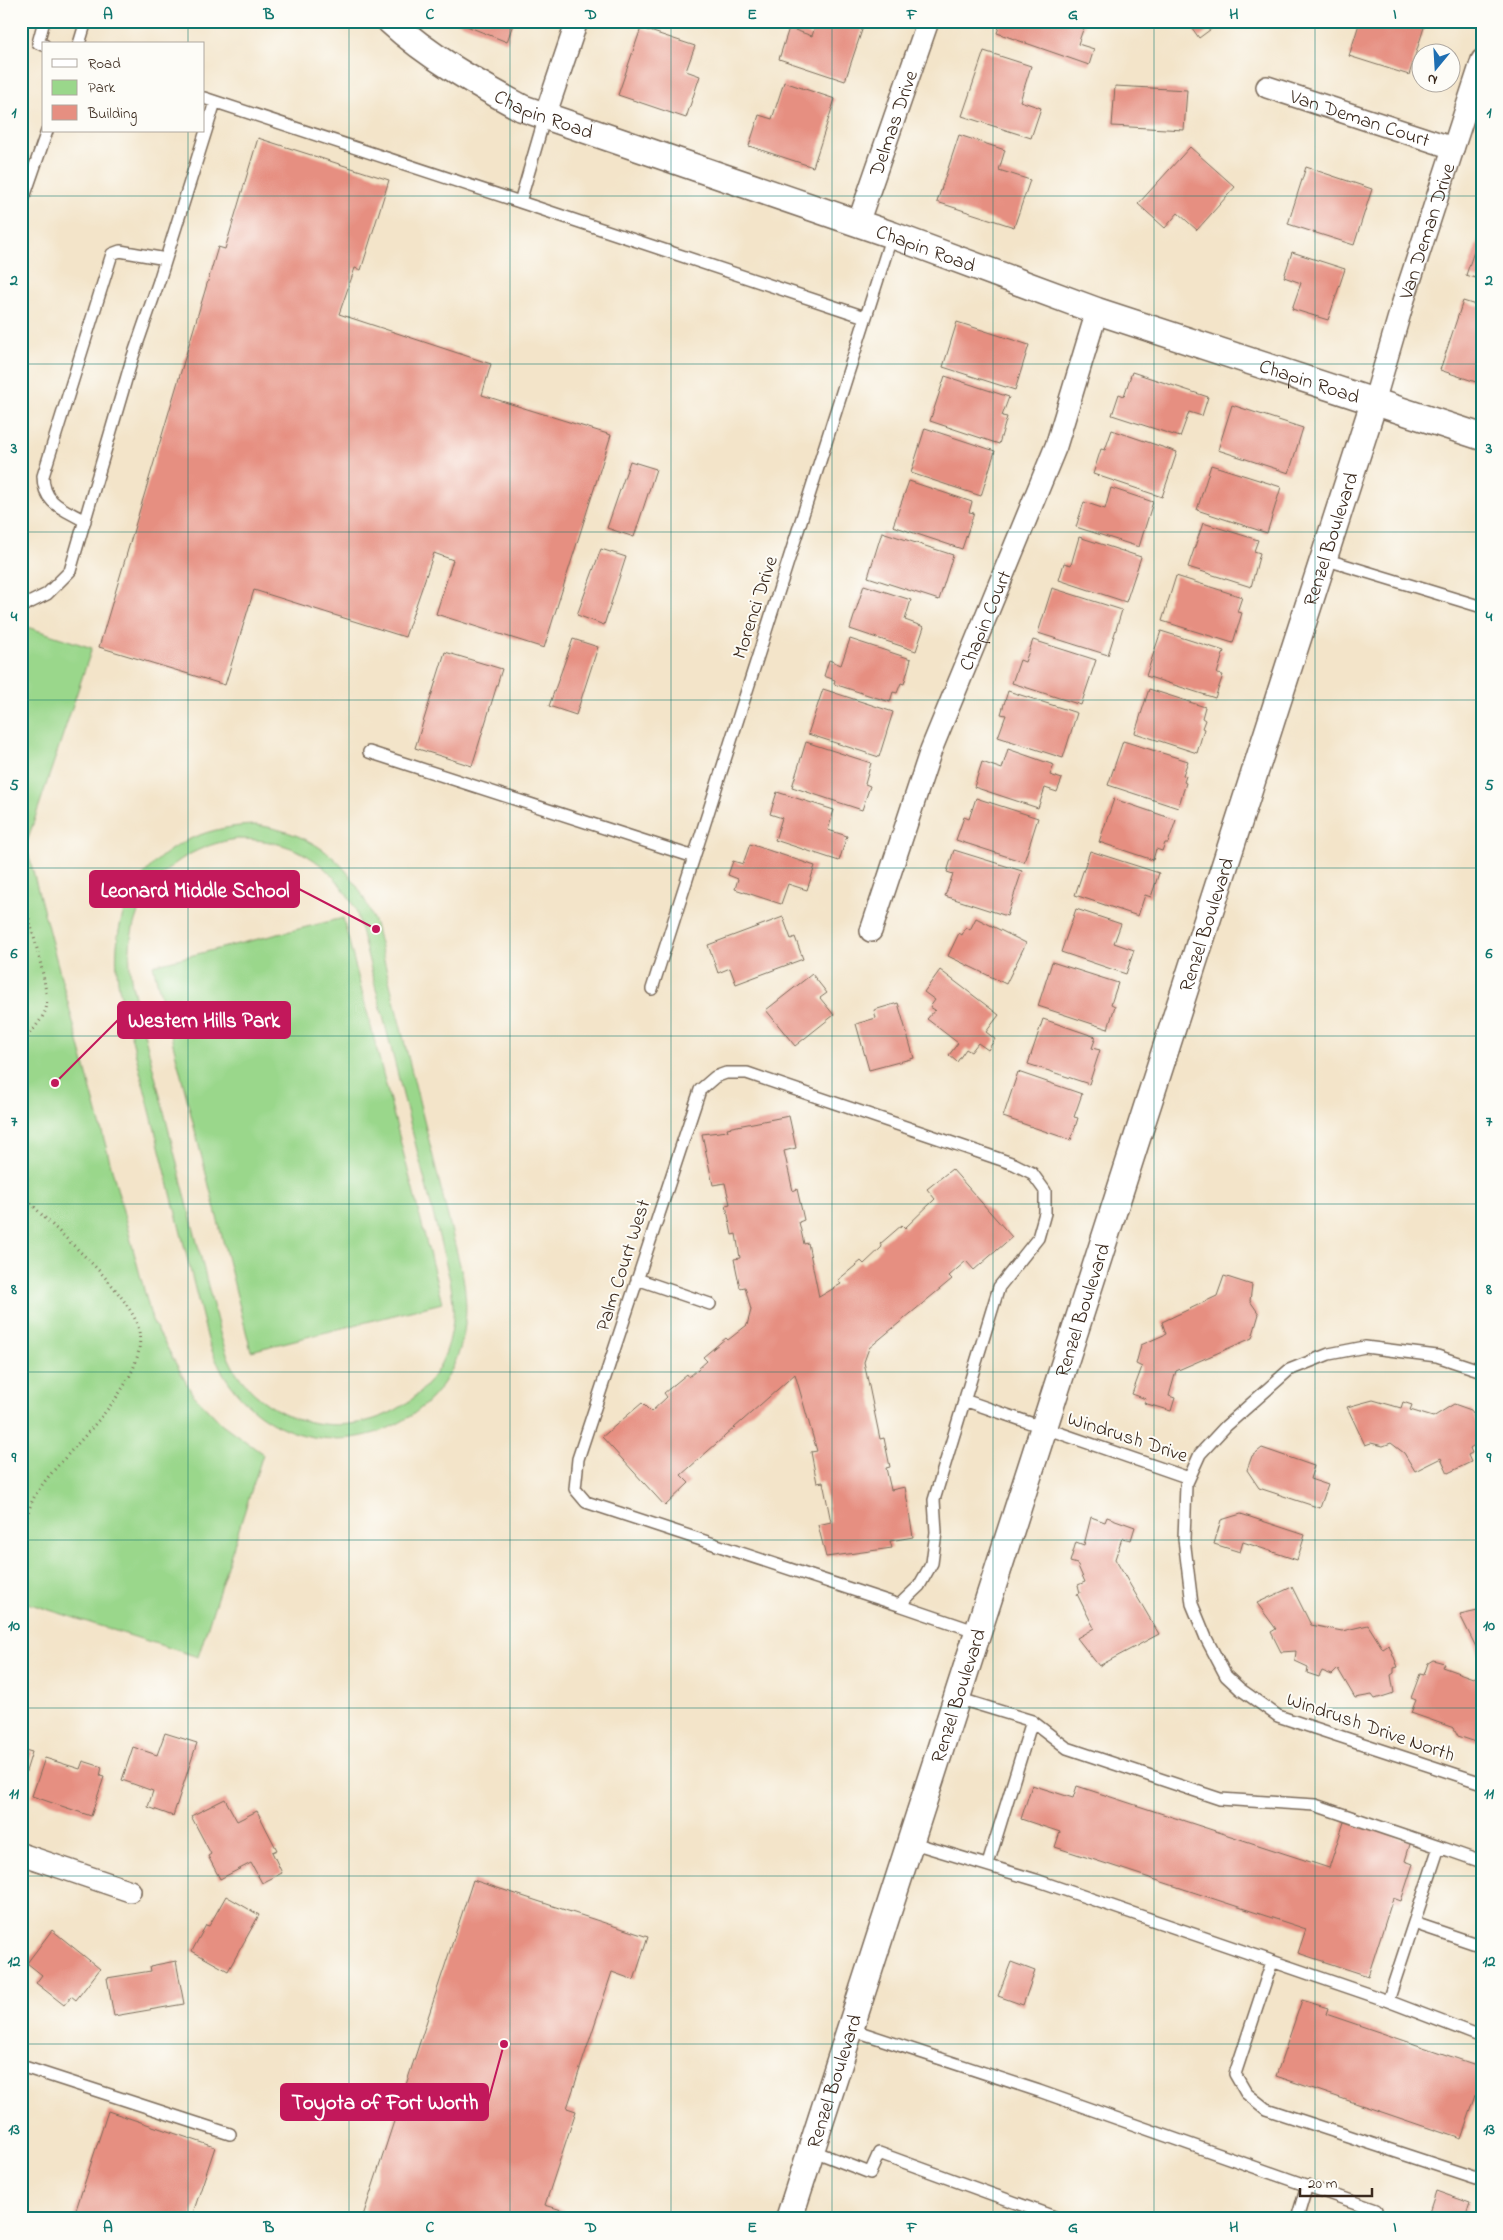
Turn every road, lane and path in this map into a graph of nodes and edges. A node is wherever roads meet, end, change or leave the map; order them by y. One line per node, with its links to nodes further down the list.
1 (44, 21): 7 (lane)
2 (86, 21): 6 (lane)
3 (390, 21): 12 (street, Chapin Road)
4 (577, 21): 12 (street)
5 (928, 21): 17 (street, Delmas Drive)
6 (80, 42)
7 (42, 44)
8 (1482, 60): 14 (street, Van Deman Drive)
9 (1267, 87): 14 (street, Van Deman Court)
10 (205, 98): 11 (lane)
11 (215, 102): 15 (lane); 19 (lane)
12 (545, 116): 15 (lane); 17 (street, Chapin Road)
13 (47, 132): 16 (lane)
14 (1453, 148): 22 (street, Van Deman Drive)
15 (520, 202): 21 (lane)
16 (21, 206)
17 (858, 224): 18 (street, Chapin Road)
18 (892, 235): 20 (street, Chapin Road); 21 (lane, Morenci Drive)
19 (166, 259): 24 (lane); 24 (lane)
20 (1097, 310): 22 (street, Chapin Road); 31 (street, Chapin Court)
21 (865, 317): 29 (lane, Morenci Drive)
22 (1374, 402): 23 (street, Chapin Road); 25 (street, Renzel Boulevard)
23 (1482, 438)
24 (85, 521): 26 (lane)
25 (1324, 559): 27 (lane); 39 (street, Renzel Boulevard)
26 (21, 607)
27 (1482, 607)
28 (369, 752): 29 (lane)
29 (694, 856): 32 (lane, Morenci Drive)
30 (21, 890): 33 (path)
31 (872, 930)
32 (652, 990)
33 (21, 1044)
34 (21, 1192): 41 (path)
35 (637, 1279): 36 (lane); 38 (lane, Palm Court West); 42 (lane, Palm Court West)
36 (710, 1304)
37 (1482, 1372): 40 (lane, Windrush Drive)
38 (964, 1400): 39 (lane); 42 (lane, Palm Court West)
39 (1044, 1428): 40 (lane, Windrush Drive); 43 (street, Renzel Boulevard)
40 (1189, 1478): 46 (lane, Windrush Drive North)
41 (21, 1537)
42 (899, 1605): 43 (lane)
43 (978, 1632): 44 (street, Renzel Boulevard)
44 (956, 1698): 45 (lane); 47 (street, Renzel Boulevard)
45 (1032, 1721): 48 (lane); 51 (lane)
46 (1482, 1783)
47 (910, 1842): 51 (lane); 57 (street, Renzel Boulevard)
48 (1439, 1847): 50 (lane); 53 (lane)
49 (21, 1854): 52 (street)
50 (1482, 1862)
51 (988, 1864): 55 (lane)
52 (130, 1891)
53 (1414, 1923): 54 (lane); 56 (lane)
54 (1482, 1946)
55 (1272, 1962): 56 (lane); 62 (lane)
56 (1388, 2001): 58 (lane)
57 (850, 2029): 61 (street, Renzel Boulevard); 63 (lane)
58 (1482, 2037)
59 (21, 2066): 60 (lane)
60 (230, 2134)
61 (811, 2150): 65 (street, Renzel Boulevard); 66 (lane)
62 (1482, 2180)
63 (1307, 2186): 64 (lane); 67 (lane)
64 (1376, 2210)
65 (789, 2219)
66 (1060, 2219)
67 (1297, 2219)

